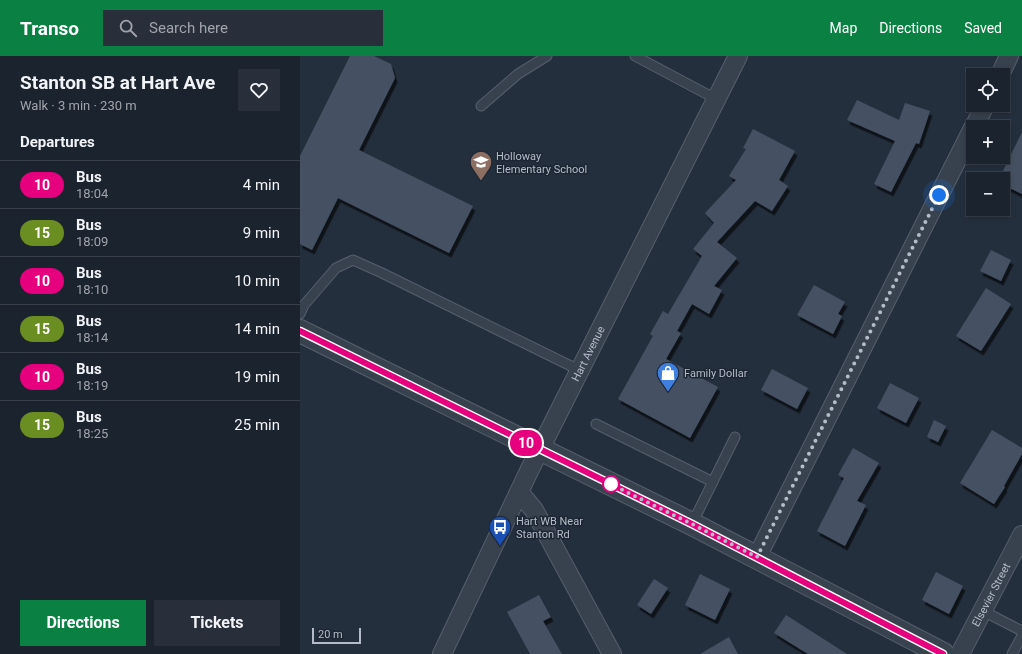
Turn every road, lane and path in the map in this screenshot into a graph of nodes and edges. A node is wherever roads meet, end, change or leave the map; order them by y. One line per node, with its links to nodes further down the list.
1 (547, 56): 7 (lane)
2 (635, 56): 6 (lane)
3 (738, 56): 6 (street, Hart Avenue)
4 (1010, 56): 5 (street)
5 (1004, 68)
6 (716, 99): 11 (street, Hart Avenue)
7 (481, 106)
8 (966, 142): 19 (street)
9 (300, 314): 11 (lane)
10 (300, 331): 14 (street)
11 (579, 370): 14 (street, Hart Avenue)
12 (596, 424): 15 (lane)
13 (735, 437): 15 (lane)
14 (540, 450): 16 (street, Hart Avenue); 17 (street)
15 (712, 482): 17 (lane)
16 (519, 492): 23 (street, Hart Avenue); 24 (street)
17 (692, 524): 19 (street)
18 (1022, 535): 20 (street, Elsevier Street)
19 (757, 557): 25 (street)
20 (983, 611): 21 (lane); 26 (street, Elsevier Street)
21 (1022, 631)
22 (1022, 636): 27 (lane)
23 (442, 654)
24 (612, 654)
25 (943, 654)
26 (960, 654)
27 (1012, 654)

